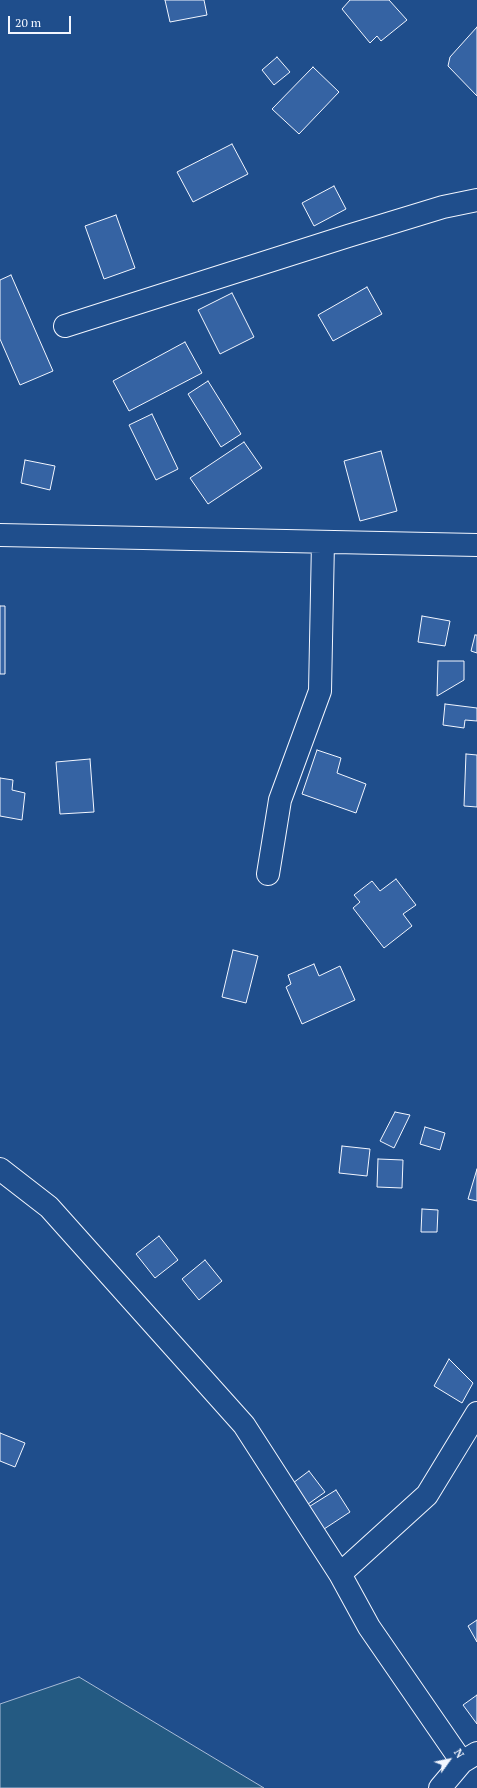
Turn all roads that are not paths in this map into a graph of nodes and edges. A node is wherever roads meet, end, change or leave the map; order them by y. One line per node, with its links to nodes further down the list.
1 (477, 200): 2 (street)
2 (65, 326)
3 (0, 535): 4 (street)
4 (323, 542): 5 (street); 6 (street)
5 (477, 545)
6 (268, 874)
7 (0, 1169): 9 (street)
8 (477, 1413): 9 (street)
9 (340, 1574): 10 (street)
10 (470, 1757): 11 (street)
11 (440, 1788)

